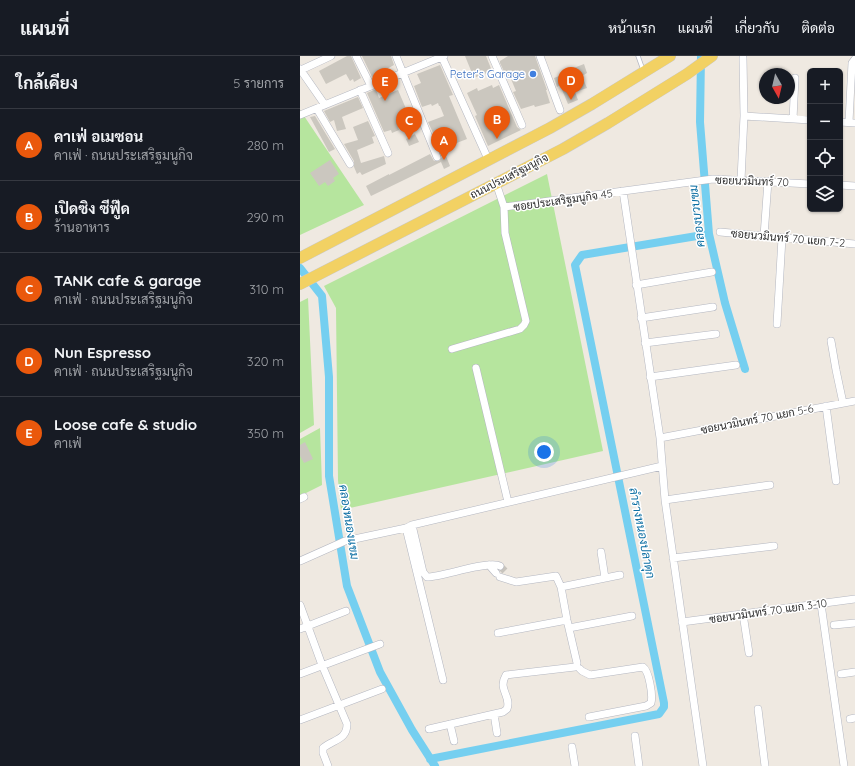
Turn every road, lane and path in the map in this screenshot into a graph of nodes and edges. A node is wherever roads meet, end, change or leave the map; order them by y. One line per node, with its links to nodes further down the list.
1 (331, 56): 12 (street)
2 (356, 56): 15 (street)
3 (396, 56): 13 (street)
4 (443, 56): 13 (street); 29 (street)
5 (492, 56): 26 (street)
6 (540, 56): 20 (street)
7 (638, 56): 14 (lane)
8 (670, 56): 14 (main road)
9 (712, 56): 33 (main road, ถนนประเสริฐมนูกิจ)
10 (743, 58): 22 (street)
11 (855, 59): 25 (street)
12 (301, 70): 18 (street)
13 (403, 72): 15 (street); 28 (street)
14 (644, 73): 29 (main road)
15 (371, 86): 16 (street)
16 (360, 90): 18 (street); 27 (street)
17 (794, 104): 23 (street)
18 (326, 105): 19 (street)
19 (317, 109): 21 (street); 30 (street)
20 (560, 110)
21 (300, 115)
22 (744, 116): 23 (street); 31 (street)
23 (793, 119): 24 (street)
24 (807, 120)
25 (852, 122)
26 (522, 125)
27 (388, 154)
28 (437, 157)
29 (488, 159): 43 (main road)
30 (350, 164)
31 (741, 180): 32 (street, ซอยนวมินทร์ 70); 37 (street, ซอยนวมินทร์ 70)
32 (768, 181): 34 (street, ซอยนวมินทร์ 70); 40 (street)
33 (496, 183): 38 (street, ซอยประเสริฐมนูกิจ 45); 45 (main road, ถนนประเสริฐมนูกิจ)
34 (807, 184)
35 (843, 185): 36 (street)
36 (855, 186)
37 (623, 191): 38 (street, ซอยประเสริฐมนูกิจ 45); 46 (street)
38 (504, 208): 53 (street)
39 (720, 232): 40 (street, ซอยนวมินทร์ 70 แยก 7-2)
40 (764, 236): 41 (street, ซอยนวมินทร์ 70 แยก 7-2)
41 (782, 238): 42 (street, ซอยนวมินทร์ 70 แยก 7-2); 49 (street)
42 (855, 244)
43 (304, 256)
44 (712, 272): 46 (street)
45 (300, 284)
46 (636, 285): 48 (street)
47 (713, 306): 48 (street)
48 (641, 318): 52 (street)
49 (777, 324)
50 (716, 334): 52 (street)
51 (831, 341): 58 (street)
52 (645, 343): 56 (street)
53 (452, 349)
54 (736, 366): 56 (street)
55 (476, 368): 65 (street)
56 (650, 377): 60 (street)
57 (855, 401): 58 (street, ซอยนวมินทร์ 70 แยก 5-6)
58 (843, 402): 59 (street, ซอยนวมินทร์ 70 แยก 5-6)
59 (826, 406): 60 (street, ซอยนวมินทร์ 70 แยก 5-6); 62 (street)
60 (660, 438): 61 (street)
61 (662, 466): 64 (street); 65 (street)
62 (836, 481)
63 (770, 485): 64 (street)
64 (665, 500): 69 (street)
65 (508, 502): 66 (street)
66 (409, 527): 70 (street); 73 (street); 95 (street)
67 (774, 546): 69 (street)
68 (601, 552): 72 (street)
69 (673, 558): 81 (street)
70 (300, 561)
71 (620, 575): 72 (street)
72 (605, 578): 73 (street)
73 (561, 587): 80 (street)
74 (855, 599): 75 (street, ซอยนวมินทร์ 70 แยก 3-10)
75 (821, 604): 78 (street, ซอยนวมินทร์ 70 แยก 3-10); 113 (street)
76 (300, 605): 84 (street)
77 (346, 611): 84 (street)
78 (743, 614): 81 (street, ซอยนวมินทร์ 70 แยก 3-10); 89 (street)
79 (632, 616): 85 (street)
80 (566, 620): 85 (street); 87 (street)
81 (682, 622): 111 (street)
82 (855, 623): 83 (street)
83 (834, 625)
84 (308, 626): 86 (street); 90 (street)
85 (569, 628): 91 (street)
86 (300, 629)
87 (498, 633)
88 (377, 645): 90 (street)
89 (749, 653)
90 (322, 665): 93 (street); 97 (street)
91 (578, 666): 99 (street); 100 (street)
92 (855, 672): 94 (street)
93 (300, 674)
94 (841, 674)
95 (443, 680)
96 (382, 689): 97 (street)
97 (338, 706): 101 (street); 108 (street)
98 (758, 709): 112 (street)
99 (494, 714): 102 (street); 104 (street)
100 (588, 717)
101 (300, 720)
102 (450, 724): 103 (street); 106 (street)
103 (429, 729)
104 (497, 733)
105 (635, 736): 110 (street)
106 (454, 741)
107 (572, 747): 109 (street)
108 (328, 766)
109 (575, 766)
110 (639, 766)
111 (703, 766)
112 (765, 766)
113 (844, 766)

